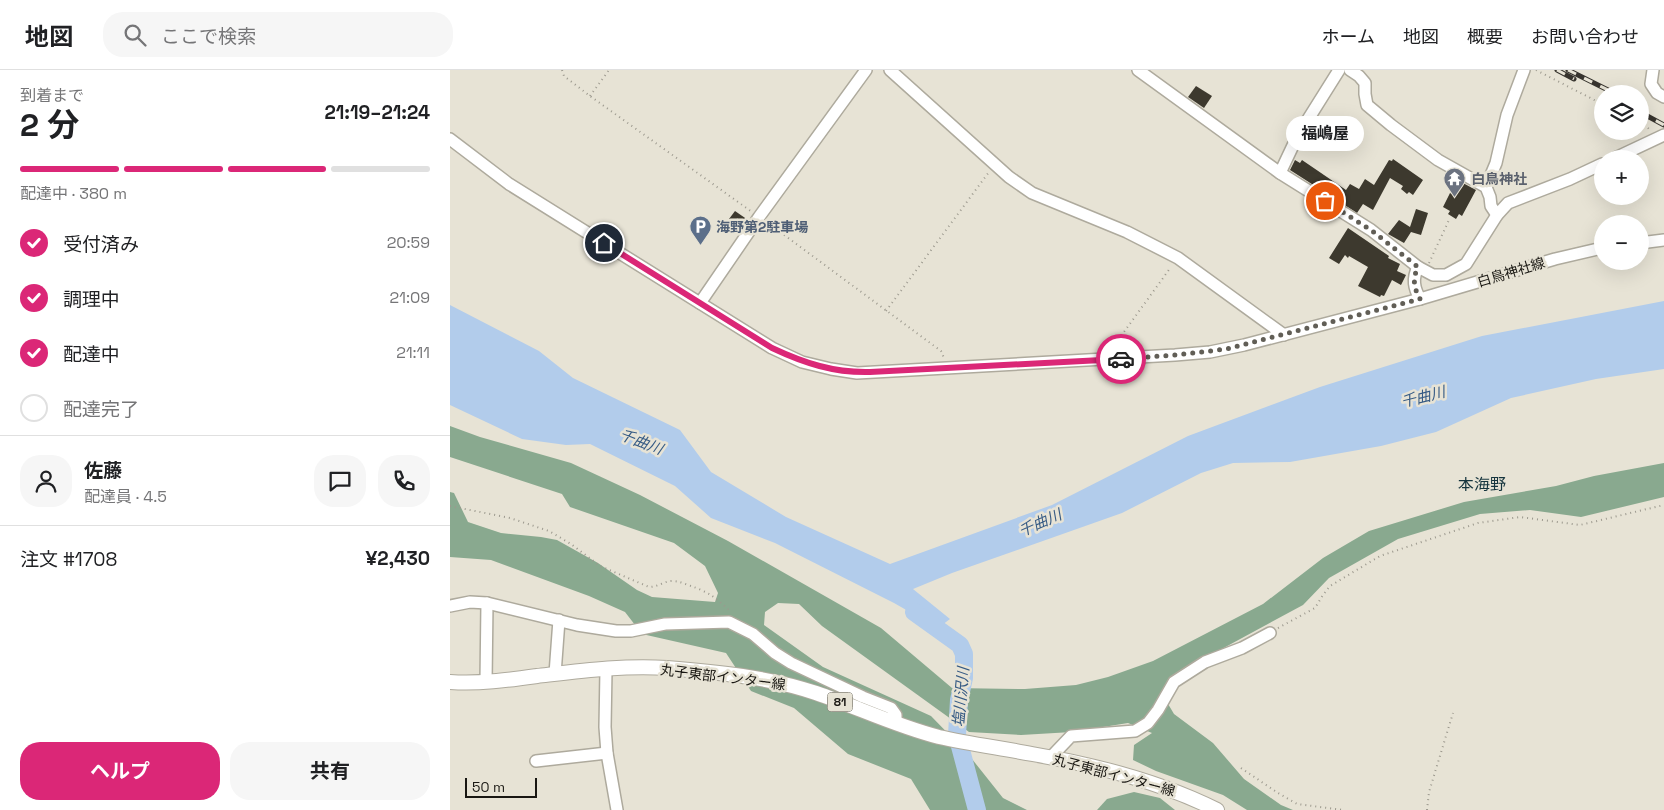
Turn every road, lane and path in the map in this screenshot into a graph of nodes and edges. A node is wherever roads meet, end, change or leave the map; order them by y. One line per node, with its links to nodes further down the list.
1 (562, 70): 11 (path)
2 (609, 70): 11 (path)
3 (866, 70): 22 (street)
4 (890, 70): 17 (street)
5 (1138, 70): 19 (street)
6 (1339, 70): 19 (street)
7 (1350, 70): 20 (street)
8 (1524, 70): 20 (street)
9 (1536, 70): 13 (path)
10 (1653, 70): 12 (street)
11 (590, 96): 22 (path)
12 (1664, 97)
13 (1594, 100)
14 (1664, 135): 16 (street)
15 (450, 139): 30 (street, 白鳥神社線)
16 (1632, 150)
17 (994, 164): 27 (street); 31 (path)
18 (1594, 168): 21 (street)
19 (1280, 173): 28 (street)
20 (1486, 187): 21 (street)
21 (1497, 215): 28 (street)
22 (759, 217): 30 (street); 31 (path)
23 (1449, 220): 28 (path)
24 (1664, 240): 25 (street)
25 (1649, 242)
26 (1594, 250): 29 (street, 白鳥神社線)
27 (1178, 258): 32 (street); 33 (path)
28 (1421, 270): 29 (street)
29 (1420, 299): 32 (street, 白鳥神社線)
30 (700, 303): 34 (street, 白鳥神社線)
31 (886, 311): 34 (path)
32 (1284, 334): 33 (street, 白鳥神社線)
33 (1113, 359): 34 (street, 白鳥神社線)
34 (947, 367)
35 (1664, 505): 41 (path)
36 (450, 506): 39 (path)
37 (487, 603): 38 (street); 40 (street); 45 (street)
38 (450, 606)
39 (735, 615)
40 (559, 620): 43 (street); 47 (street)
41 (1270, 633): 49 (street)
42 (606, 670): 43 (main road, 丸子東部インター線 / 81); 47 (main road, 丸子東部インター線 / 81); 48 (street)
43 (555, 674): 45 (main road, 丸子東部インター線 / 81)
44 (450, 682): 45 (main road, 丸子東部インター線 / 81)
45 (486, 682)
46 (1453, 713): 55 (path)
47 (896, 724): 49 (main road, 丸子東部インター線 / 81)
48 (607, 753): 50 (street); 52 (street)
49 (1052, 757): 53 (main road, 丸子東部インター線 / 81)
50 (536, 761)
51 (1241, 768): 54 (path)
52 (617, 810)
53 (1217, 810)
54 (1343, 810)
55 (1427, 810)

